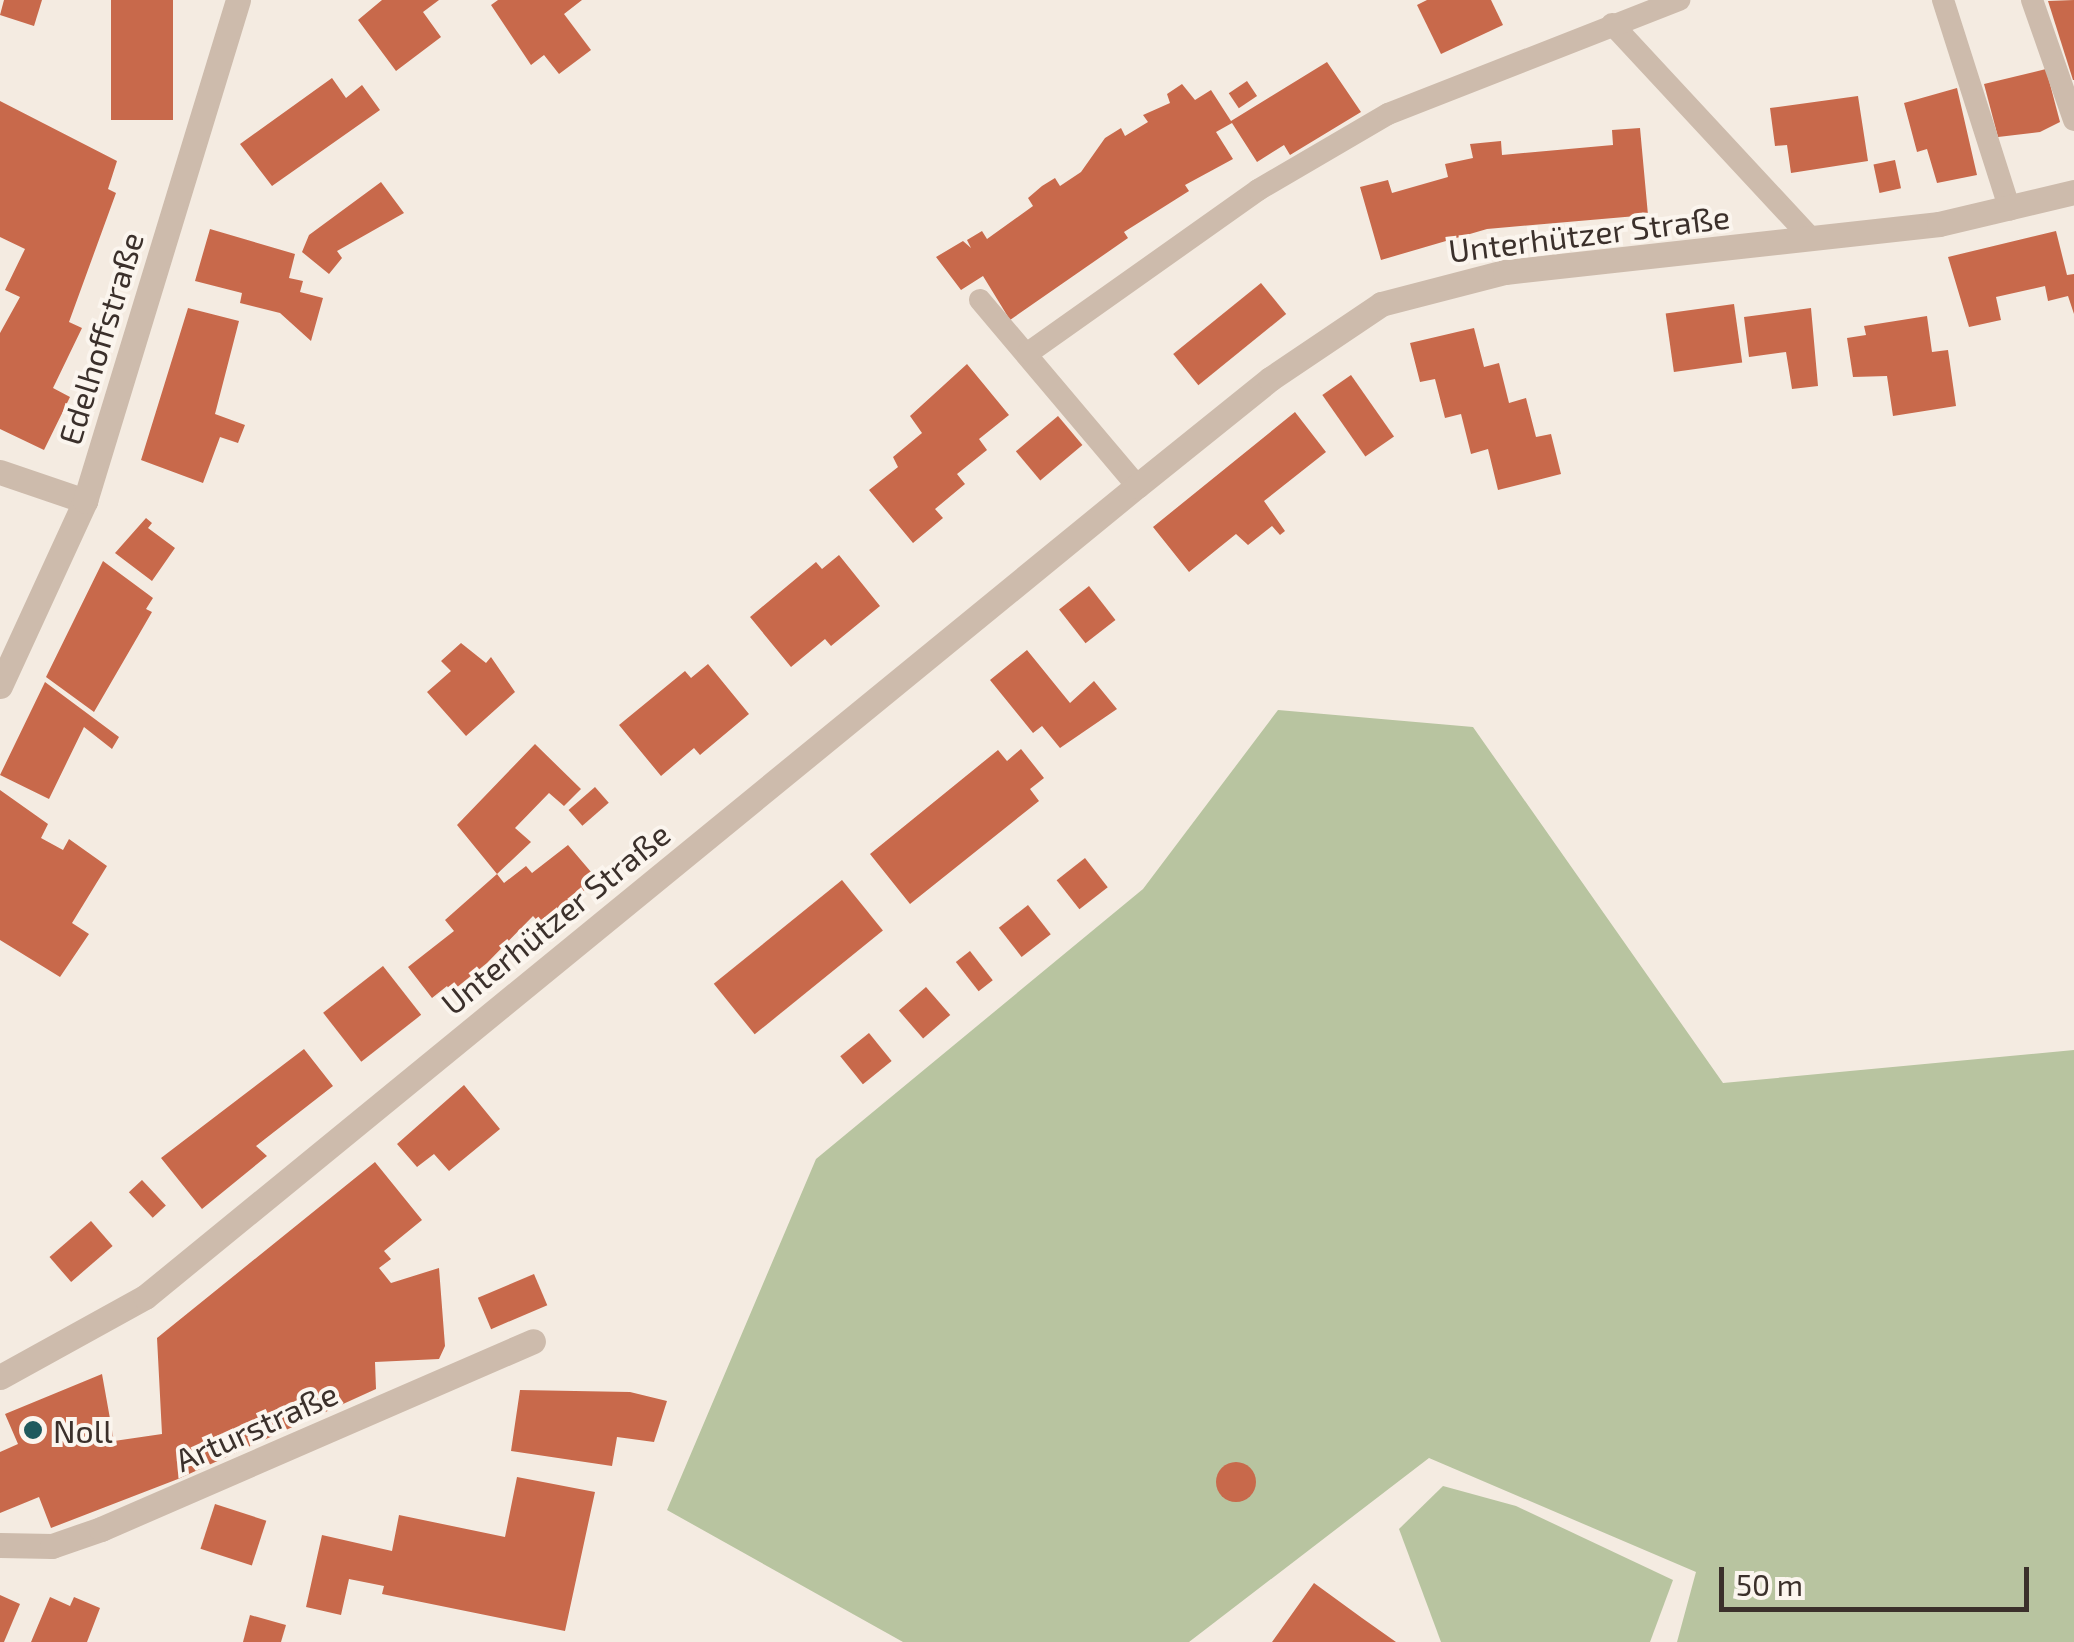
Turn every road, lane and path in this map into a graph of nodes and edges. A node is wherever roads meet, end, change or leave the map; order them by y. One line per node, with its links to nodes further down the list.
1 (1679, 0): 5 (lane)
2 (1943, 0): 8 (lane)
3 (2032, 0): 6 (lane)
4 (241, 2): 14 (street, Edelhoffstraße)
5 (1612, 24): 9 (lane, Unterhützer Straße); 11 (lane)
6 (2074, 120)
7 (2074, 192): 8 (street, Unterhützer Straße)
8 (2010, 210): 9 (street, Unterhützer Straße)
9 (1812, 240): 13 (street, Unterhützer Straße)
10 (980, 300): 11 (lane)
11 (1028, 353): 13 (lane)
12 (0, 472): 14 (street)
13 (1137, 486): 17 (street, Unterhützer Straße)
14 (85, 501): 15 (street, Edelhoffstraße)
15 (0, 686)
16 (533, 1342): 18 (street, Arturstraße)
17 (0, 1377)
18 (0, 1545)

